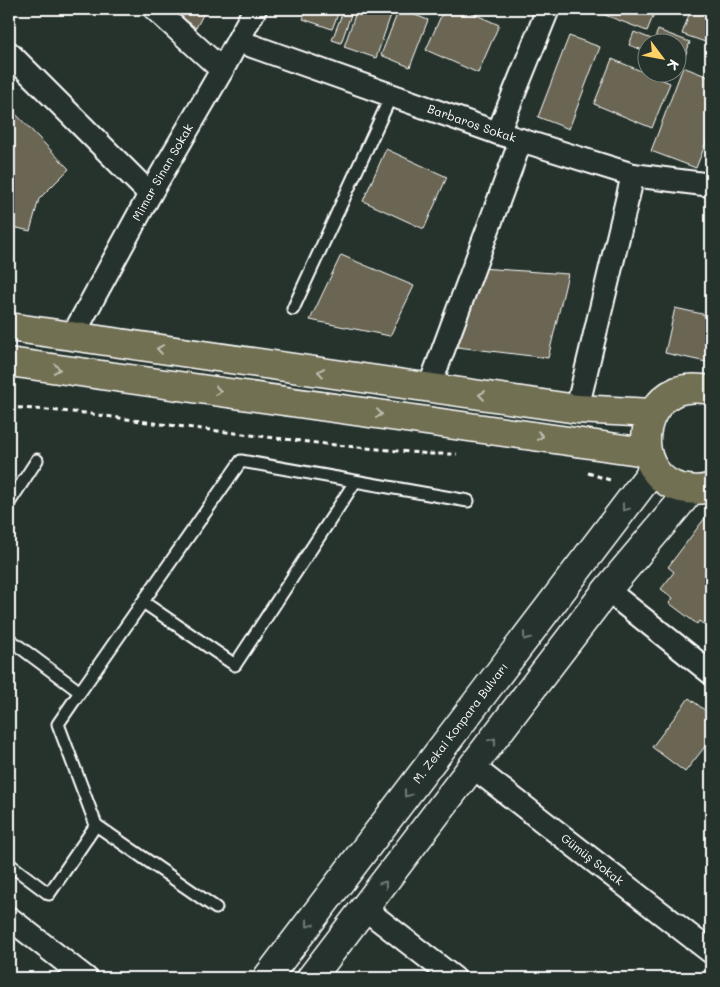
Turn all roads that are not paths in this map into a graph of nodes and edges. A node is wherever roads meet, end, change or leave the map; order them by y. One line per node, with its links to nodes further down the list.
1 (155, 9): 6 (street)
2 (255, 9): 4 (street, Mimar Sinan Sokak)
3 (548, 9): 8 (street)
4 (238, 41): 6 (street, Mimar Sinan Sokak); 7 (street, Barbaros Sokak)
5 (9, 53): 12 (street)
6 (222, 70): 12 (street, Mimar Sinan Sokak)
7 (391, 96): 8 (street, Barbaros Sokak); 13 (lane)
8 (498, 133): 9 (street, Barbaros Sokak)
9 (521, 140): 10 (street, Barbaros Sokak); 17 (street)
10 (633, 175): 11 (street, Barbaros Sokak); 19 (street)
11 (711, 185)
12 (150, 194): 15 (street, Mimar Sinan Sokak)
13 (293, 310)
14 (9, 327): 15 (main road)
15 (72, 337): 17 (main road, one-way to 15)
16 (9, 362): 22 (main road, one-way to 22)
17 (428, 388): 19 (main road, one-way to 17)
18 (711, 390): 20 (main road)
19 (577, 409): 20 (main road)
20 (652, 414): 22 (main road)
21 (37, 460): 26 (lane)
22 (650, 460): 24 (main road); 40 (main road, M. Zekai Konpara Bulvarı, one-way to 40)
23 (355, 482): 25 (lane); 28 (lane); 28 (lane)
24 (701, 489): 27 (main road)
25 (468, 501)
26 (9, 503)
27 (606, 590): 30 (street); 32 (main road, one-way to 27)
28 (143, 602): 31 (lane)
29 (9, 639): 31 (lane)
30 (711, 673)
31 (80, 692): 33 (lane)
32 (473, 768): 36 (main road, one-way to 32); 38 (street, Gümüş Sokak)
33 (96, 825): 34 (lane); 35 (lane)
34 (9, 864)
35 (216, 908)
36 (365, 908): 41 (main road); 42 (street)
37 (9, 918): 39 (street)
38 (711, 952)
39 (86, 978)
40 (267, 978)
41 (311, 978)
42 (454, 978)

